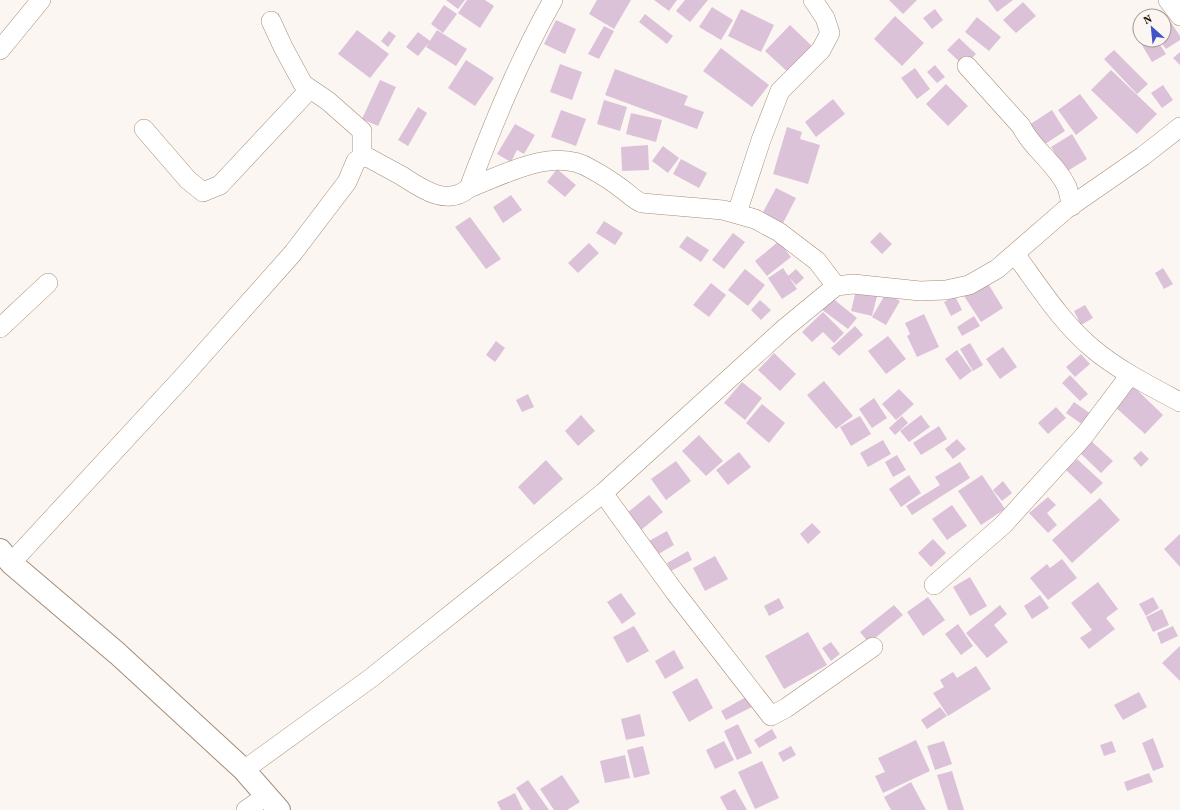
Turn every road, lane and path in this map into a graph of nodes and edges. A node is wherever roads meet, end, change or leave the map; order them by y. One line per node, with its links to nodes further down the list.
1 (41, 0): 5 (street)
2 (553, 0): 11 (street)
3 (812, 0): 13 (street)
4 (271, 21): 7 (street)
5 (0, 50)
6 (967, 66): 12 (street)
7 (310, 89): 9 (street); 10 (street)
8 (1180, 126): 12 (street)
9 (144, 129)
10 (362, 157): 11 (street); 21 (street)
11 (469, 188): 13 (street)
12 (1072, 206): 14 (street)
13 (737, 213): 16 (street)
14 (1015, 254): 16 (street); 18 (street)
15 (48, 283): 17 (street)
16 (836, 286): 20 (street)
17 (0, 328)
18 (1130, 375): 19 (street); 22 (street)
19 (1180, 402)
20 (603, 493): 23 (street); 24 (street)
21 (6, 557): 24 (street)
22 (934, 585)
23 (873, 647)
24 (244, 770): 25 (street)
25 (273, 803): 26 (street)
26 (246, 810)

